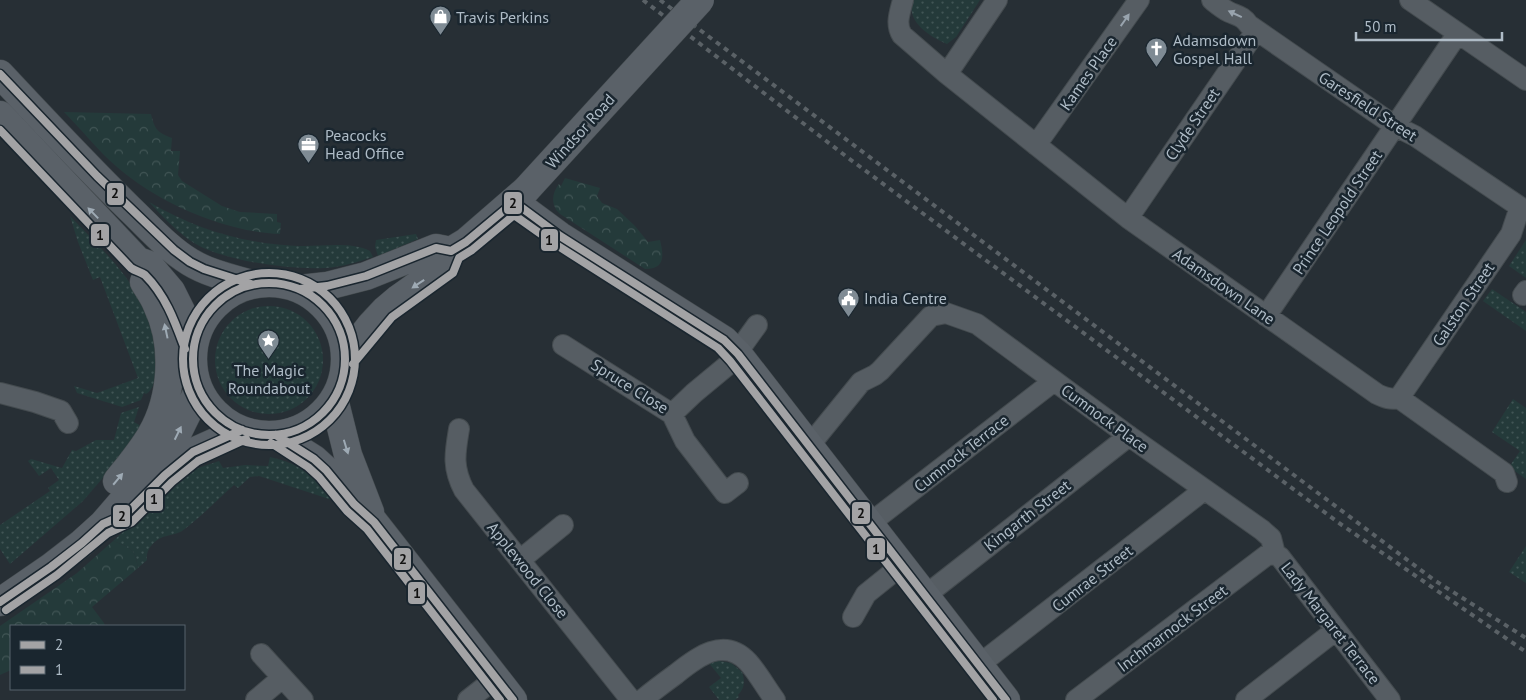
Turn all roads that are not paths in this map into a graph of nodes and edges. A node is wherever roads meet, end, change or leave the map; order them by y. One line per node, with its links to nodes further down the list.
1 (700, 0): 15 (street, Windsor Road, bridge)
2 (903, 0): 10 (street, Adamsdown Lane)
3 (997, 0): 10 (street)
4 (1139, 0): 14 (street, Kames Place, one-way to 4)
5 (1212, 0): 7 (street, Garesfield Street, one-way to 5)
6 (1410, 0): 8 (street)
7 (1256, 30): 13 (street, Garesfield Street); 17 (street, Clyde Street)
8 (1458, 33): 11 (street); 13 (street, Prince Leopold Street)
9 (0, 74): 20 (street)
10 (947, 74): 14 (street, Adamsdown Lane)
11 (1526, 80)
12 (0, 115): 19 (street, one-way to 12)
13 (1395, 126): 16 (street, Garesfield Street); 22 (street, Prince Leopold Street)
14 (1036, 145): 17 (street, Adamsdown Lane)
15 (520, 196): 18 (street, Windsor Road); 26 (street)
16 (1523, 209): 31 (street, Galston Street)
17 (1128, 218): 22 (street, Adamsdown Lane)
18 (450, 251): 21 (street, Windsor Road); 27 (street, Windsor Road, one-way to 27)
19 (138, 261): 25 (street); 44 (street, one-way to 19)
20 (251, 284): 21 (street); 25 (street)
21 (300, 289): 27 (street)
22 (1266, 316): 31 (street, Adamsdown Lane)
23 (757, 325): 26 (street, Spruce Close)
24 (563, 345): 33 (street, Spruce Close)
25 (194, 346): 29 (street)
26 (738, 354): 33 (street, Spruce Close); 39 (street)
27 (346, 358): 32 (street)
28 (1054, 381): 38 (street, Cumnock Place); 39 (street, Cumnock Place); 45 (street, Cumnock Terrace)
29 (199, 389): 36 (street); 44 (street, one-way to 29)
30 (0, 393): 34 (street)
31 (1400, 398): 40 (street, Adamsdown Lane)
32 (334, 399): 37 (street); 43 (street, one-way to 43)
33 (672, 414): 41 (street)
34 (68, 423)
35 (459, 429): 49 (street, Applewood Close)
36 (242, 430): 37 (street); 44 (street)
37 (276, 435): 43 (street)
38 (1129, 436): 42 (street, Cumnock Place); 51 (street, Kingarth Street)
39 (809, 446): 45 (street)
40 (1508, 482)
41 (738, 483)
42 (1204, 490): 47 (street, Cumnock Place); 56 (street, Cumrae Street)
43 (374, 522): 58 (street)
44 (103, 524): 52 (street)
45 (869, 524): 50 (street)
46 (563, 525): 49 (street)
47 (1262, 530): 48 (street, Lady Margaret Terrace)
48 (1271, 555): 54 (street, Lady Margaret Terrace); 67 (street, Inchmarnock Street)
49 (520, 560): 63 (street, Applewood Close)
50 (902, 565): 51 (street); 53 (street)
51 (926, 595): 56 (street)
52 (0, 602)
53 (852, 616)
54 (1336, 630): 68 (street); 69 (street, Lady Margaret Terrace)
55 (261, 654): 57 (street)
56 (980, 664): 66 (street)
57 (282, 678): 59 (street); 60 (street)
58 (496, 678): 61 (street); 62 (street)
59 (256, 700)
60 (303, 700)
61 (468, 700)
62 (513, 700)
63 (631, 700)
64 (642, 700): 65 (street)
65 (775, 700)
66 (1006, 700)
67 (1076, 700)
68 (1246, 700)
69 (1390, 700)

